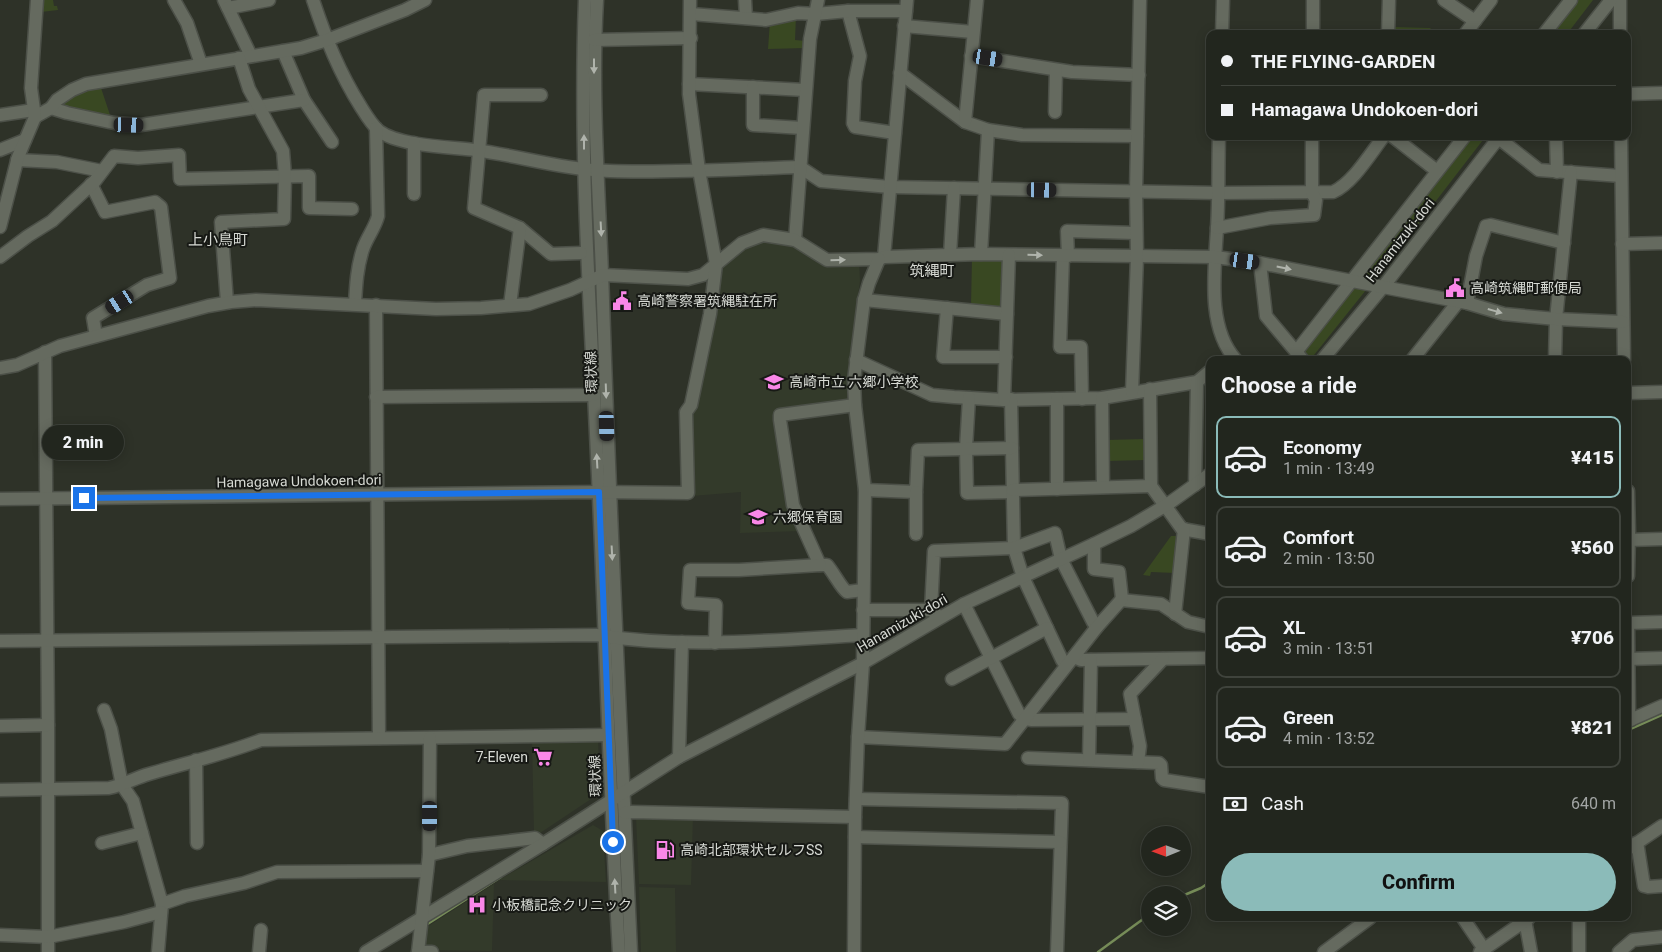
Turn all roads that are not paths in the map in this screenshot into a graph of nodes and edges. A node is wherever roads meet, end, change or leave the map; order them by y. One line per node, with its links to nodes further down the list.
1 (37, 0): 57 (street)
2 (174, 0): 43 (street)
3 (269, 0): 21 (street)
4 (313, 0): 38 (street)
5 (425, 0): 38 (street)
6 (585, 0): 81 (street, 環状線, one-way to 6)
7 (597, 0): 39 (street, 環状線)
8 (690, 0): 24 (street)
9 (745, 0): 26 (street)
10 (818, 0): 25 (street)
11 (977, 0): 36 (street)
12 (1140, 0): 46 (street)
13 (1223, 0): 29 (street)
14 (1313, 0): 30 (street)
15 (1389, 0): 31 (street)
16 (1444, 0): 27 (street)
17 (1491, 0): 27 (street)
18 (1611, 0): 34 (street)
19 (1620, 0): 35 (street)
20 (1563, 2): 33 (street)
21 (226, 4): 42 (street)
22 (906, 5): 23 (street); 28 (street)
23 (848, 11): 25 (street); 63 (street)
24 (691, 14): 26 (street); 37 (street)
25 (816, 14): 26 (street); 49 (street)
26 (746, 18)
27 (1475, 21): 32 (street)
28 (904, 26): 36 (street); 45 (street)
29 (1222, 30)
30 (1313, 30)
31 (1388, 30)
32 (1468, 30)
33 (1546, 30)
34 (1587, 30)
35 (1620, 30)
36 (973, 32): 41 (street)
37 (690, 38): 39 (street); 47 (street)
38 (327, 40): 40 (street); 60 (street)
39 (594, 40): 82 (street, 環状線, one-way to 82)
40 (283, 50): 42 (street); 53 (street)
41 (970, 56): 44 (street); 59 (street)
42 (245, 57): 43 (street); 54 (street)
43 (201, 64): 55 (street)
44 (1056, 70): 46 (street); 56 (street)
45 (900, 74): 59 (street); 63 (street)
46 (1139, 75): 64 (street)
47 (689, 84): 48 (street); 83 (street)
48 (753, 87): 49 (street); 61 (street)
49 (805, 90): 61 (street)
50 (1631, 94): 51 (street)
51 (1662, 94)
52 (541, 95): 78 (street)
53 (304, 100): 54 (street); 75 (street)
54 (259, 107): 55 (street); 88 (street)
55 (51, 108): 57 (street)
56 (1055, 112)
57 (35, 114): 58 (street); 65 (street)
58 (0, 115)
59 (965, 122): 62 (street)
60 (376, 128): 76 (street); 125 (street)
61 (802, 128): 80 (street)
62 (988, 130): 64 (street); 93 (street)
63 (895, 133): 91 (street)
64 (1137, 136): 94 (street)
65 (25, 140): 77 (street); 79 (street)
66 (1219, 140): 95 (street)
67 (1312, 140): 96 (street)
68 (1381, 140): 96 (street)
69 (1397, 140): 85 (street)
70 (1462, 140): 85 (street)
71 (1496, 140): 121 (street, Hanamizuki-dori)
72 (1502, 140): 86 (street)
73 (1556, 140): 86 (street)
74 (1621, 140): 89 (street)
75 (332, 142)
76 (414, 142): 78 (street); 97 (street)
77 (0, 150)
78 (479, 151): 81 (street); 100 (street)
79 (17, 160): 84 (street); 99 (street)
80 (800, 167): 83 (street); 91 (street); 103 (street)
81 (584, 169): 82 (street); 119 (street, 環状線)
82 (598, 170): 83 (street); 118 (street, 環状線, one-way to 118)
83 (699, 170): 117 (street)
84 (102, 171): 88 (street); 90 (street)
85 (1436, 171): 120 (street)
86 (1557, 172): 87 (street)
87 (1571, 172): 89 (street); 104 (street)
88 (285, 176): 98 (street); 123 (street)
89 (1621, 176): 106 (street)
90 (91, 184): 112 (street); 132 (street)
91 (890, 187): 92 (street); 115 (street)
92 (954, 188): 93 (street); 109 (street)
93 (985, 189): 94 (street); 108 (street)
94 (1136, 191): 95 (street); 102 (street)
95 (1218, 193): 96 (street); 101 (street)
96 (1312, 193): 101 (street)
97 (414, 194)
98 (352, 209)
99 (0, 227)
100 (520, 228): 107 (street); 127 (street)
101 (1218, 228): 114 (street)
102 (1136, 233): 111 (street); 113 (street)
103 (795, 240): 115 (street, one-way to 115); 117 (street)
104 (1564, 243): 124 (street); 130 (street)
105 (1662, 243): 106 (street)
106 (1622, 244): 131 (street)
107 (581, 253)
108 (981, 254): 109 (street); 110 (street)
109 (950, 255): 115 (street)
110 (1009, 255): 111 (street, one-way to 111); 129 (street)
111 (1065, 256): 113 (street); 154 (street)
112 (0, 257)
113 (1137, 257): 114 (street); 146 (street)
114 (1215, 257): 116 (street); 134 (street)
115 (882, 258): 122 (street)
116 (1260, 263): 120 (street, one-way to 120); 135 (street)
117 (716, 264): 118 (street); 167 (street, Hamagawa Undokoen-dori)
118 (603, 275): 119 (street); 167 (street, 環状線, one-way to 167)
119 (589, 281): 127 (street); 149 (street, 環状線)
120 (1351, 281): 121 (street); 135 (street)
121 (1383, 287): 124 (street); 136 (street, Hanamizuki-dori)
122 (864, 300): 128 (street); 141 (street)
123 (227, 302): 125 (street); 132 (street)
124 (1462, 303): 130 (street, one-way to 130); 137 (street)
125 (355, 304): 126 (street)
126 (376, 305): 127 (street); 150 (street)
127 (510, 306)
128 (947, 308): 129 (street); 140 (street)
129 (1007, 314): 140 (street)
130 (1556, 319): 131 (street); 138 (street)
131 (1623, 322): 139 (street)
132 (96, 336): 133 (street)
133 (45, 352): 142 (street); 170 (street)
134 (1229, 356)
135 (1299, 356)
136 (1325, 356)
137 (1420, 356)
138 (1555, 356)
139 (1624, 356)
140 (1006, 358): 155 (street)
141 (856, 360): 151 (street); 156 (street)
142 (0, 368)
143 (1206, 374): 144 (street)
144 (1197, 382): 145 (street); 160 (street)
145 (1150, 389): 146 (street); 161 (street)
146 (1132, 392): 152 (street)
147 (1662, 392): 148 (street)
148 (1631, 393)
149 (594, 394): 150 (street); 167 (street, 環状線, one-way to 149)
150 (376, 397): 168 (street)
151 (969, 398): 155 (street); 157 (street)
152 (1102, 398): 154 (street); 162 (street)
153 (1057, 399): 154 (street); 155 (street); 163 (street)
154 (1082, 399)
155 (1008, 400): 158 (street)
156 (855, 405): 164 (street); 180 (street)
157 (966, 448): 158 (street); 165 (street); 166 (street)
158 (1012, 448): 165 (street)
159 (1206, 477): 160 (street, Hanamizuki-dori)
160 (1195, 485): 171 (street, Hanamizuki-dori)
161 (1151, 486): 162 (street); 171 (street)
162 (1103, 487): 163 (street)
163 (1057, 489): 165 (street)
164 (865, 490): 166 (street); 182 (street)
165 (1013, 491): 178 (street)
166 (916, 492): 174 (street)
167 (604, 493): 168 (street, Hamagawa Undokoen-dori); 194 (street, 環状線)
168 (377, 495): 170 (street, Hamagawa Undokoen-dori); 195 (street)
169 (0, 498): 170 (street, Hamagawa Undokoen-dori)
170 (45, 498): 196 (street)
171 (1166, 506): 172 (street); 177 (street, Hanamizuki-dori)
172 (1184, 529): 173 (street); 187 (street)
173 (1206, 533)
174 (916, 534)
175 (1662, 539): 176 (street)
176 (1631, 540)
177 (1094, 544): 179 (street, Hanamizuki-dori); 183 (street)
178 (1014, 548): 179 (street); 181 (street); 186 (street)
179 (1061, 559): 181 (street, Hanamizuki-dori); 191 (street)
180 (820, 565): 182 (street); 199 (street)
181 (1023, 577): 184 (street, Hanamizuki-dori); 192 (street)
182 (862, 590): 185 (street)
183 (1121, 600): 187 (street); 191 (street)
184 (964, 604): 186 (street, Hanamizuki-dori); 202 (street)
185 (864, 610): 186 (street); 193 (street)
186 (935, 614): 207 (street, Hanamizuki-dori)
187 (1175, 614): 190 (street)
188 (1631, 622): 189 (street)
189 (1662, 622)
190 (1206, 625)
191 (1097, 627): 206 (street)
192 (1048, 628): 202 (street); 206 (street)
193 (862, 635): 199 (street); 207 (street)
194 (610, 637): 195 (street); 198 (street); 217 (street, 環状線); 230 (street, 環状線)
195 (378, 638): 196 (street); 219 (street)
196 (48, 640): 197 (street); 215 (street)
197 (0, 641)
198 (682, 642): 199 (street); 221 (street)
199 (715, 643)
200 (1206, 658): 203 (street)
201 (1662, 658): 204 (street)
202 (992, 659): 208 (street); 211 (street)
203 (1162, 659): 205 (street); 213 (street)
204 (1631, 659)
205 (1091, 660): 206 (street); 212 (street)
206 (1070, 662): 211 (street)
207 (863, 663): 218 (street); 221 (street, Hanamizuki-dori)
208 (952, 679)
209 (1662, 706): 214 (street)
210 (104, 710): 226 (street)
211 (1025, 719): 212 (street); 218 (street)
212 (1090, 719): 213 (street); 224 (street)
213 (1135, 719): 225 (street)
214 (1631, 720)
215 (48, 725): 216 (street); 229 (street)
216 (0, 726)
217 (608, 735): 220 (street); 232 (street, 環状線)
218 (858, 737): 231 (street)
219 (379, 738): 220 (street); 223 (street)
220 (430, 738): 243 (street)
221 (679, 757): 230 (street, Hanamizuki-dori)
222 (1028, 758): 224 (street)
223 (196, 760): 226 (street); 240 (street)
224 (1089, 760): 225 (street)
225 (1138, 762): 227 (street)
226 (122, 785): 229 (street); 236 (street)
227 (1206, 786)
228 (0, 790): 229 (street)
229 (47, 790): 255 (street)
230 (624, 792): 232 (street, Hanamizuki-dori); 233 (street, 環状線)
231 (856, 799): 234 (street); 238 (street)
232 (610, 801): 241 (street, Hanamizuki-dori); 265 (street, 環状線, one-way to 232)
233 (625, 813): 234 (street); 266 (street, 環状線)
234 (855, 817): 237 (street)
235 (1662, 826): 242 (street)
236 (142, 832): 239 (street); 246 (street)
237 (856, 838): 238 (street); 267 (street)
238 (1060, 842): 268 (street)
239 (102, 843)
240 (196, 843)
241 (543, 844): 243 (street); 247 (street, Hanamizuki-dori)
242 (1632, 846): 245 (street)
243 (429, 856): 244 (street)
244 (427, 871): 246 (street); 247 (street)
245 (1662, 886)
246 (162, 908): 255 (street); 260 (street)
247 (422, 918): 262 (street, Hanamizuki-dori); 263 (street)
248 (1366, 921): 257 (street)
249 (1465, 921): 258 (street)
250 (1524, 921): 258 (street)
251 (1527, 921): 269 (street)
252 (1579, 921): 270 (street)
253 (261, 930): 261 (street)
254 (0, 935): 255 (street)
255 (48, 937): 259 (street)
256 (1662, 937): 271 (street)
257 (1330, 950)
258 (1482, 951)
259 (48, 952)
260 (158, 952)
261 (259, 952)
262 (366, 952)
263 (418, 952): 264 (street)
264 (432, 952)
265 (619, 952)
266 (631, 952)
267 (854, 952)
268 (1057, 952)
269 (1530, 952)
270 (1579, 952)
271 (1620, 952)

